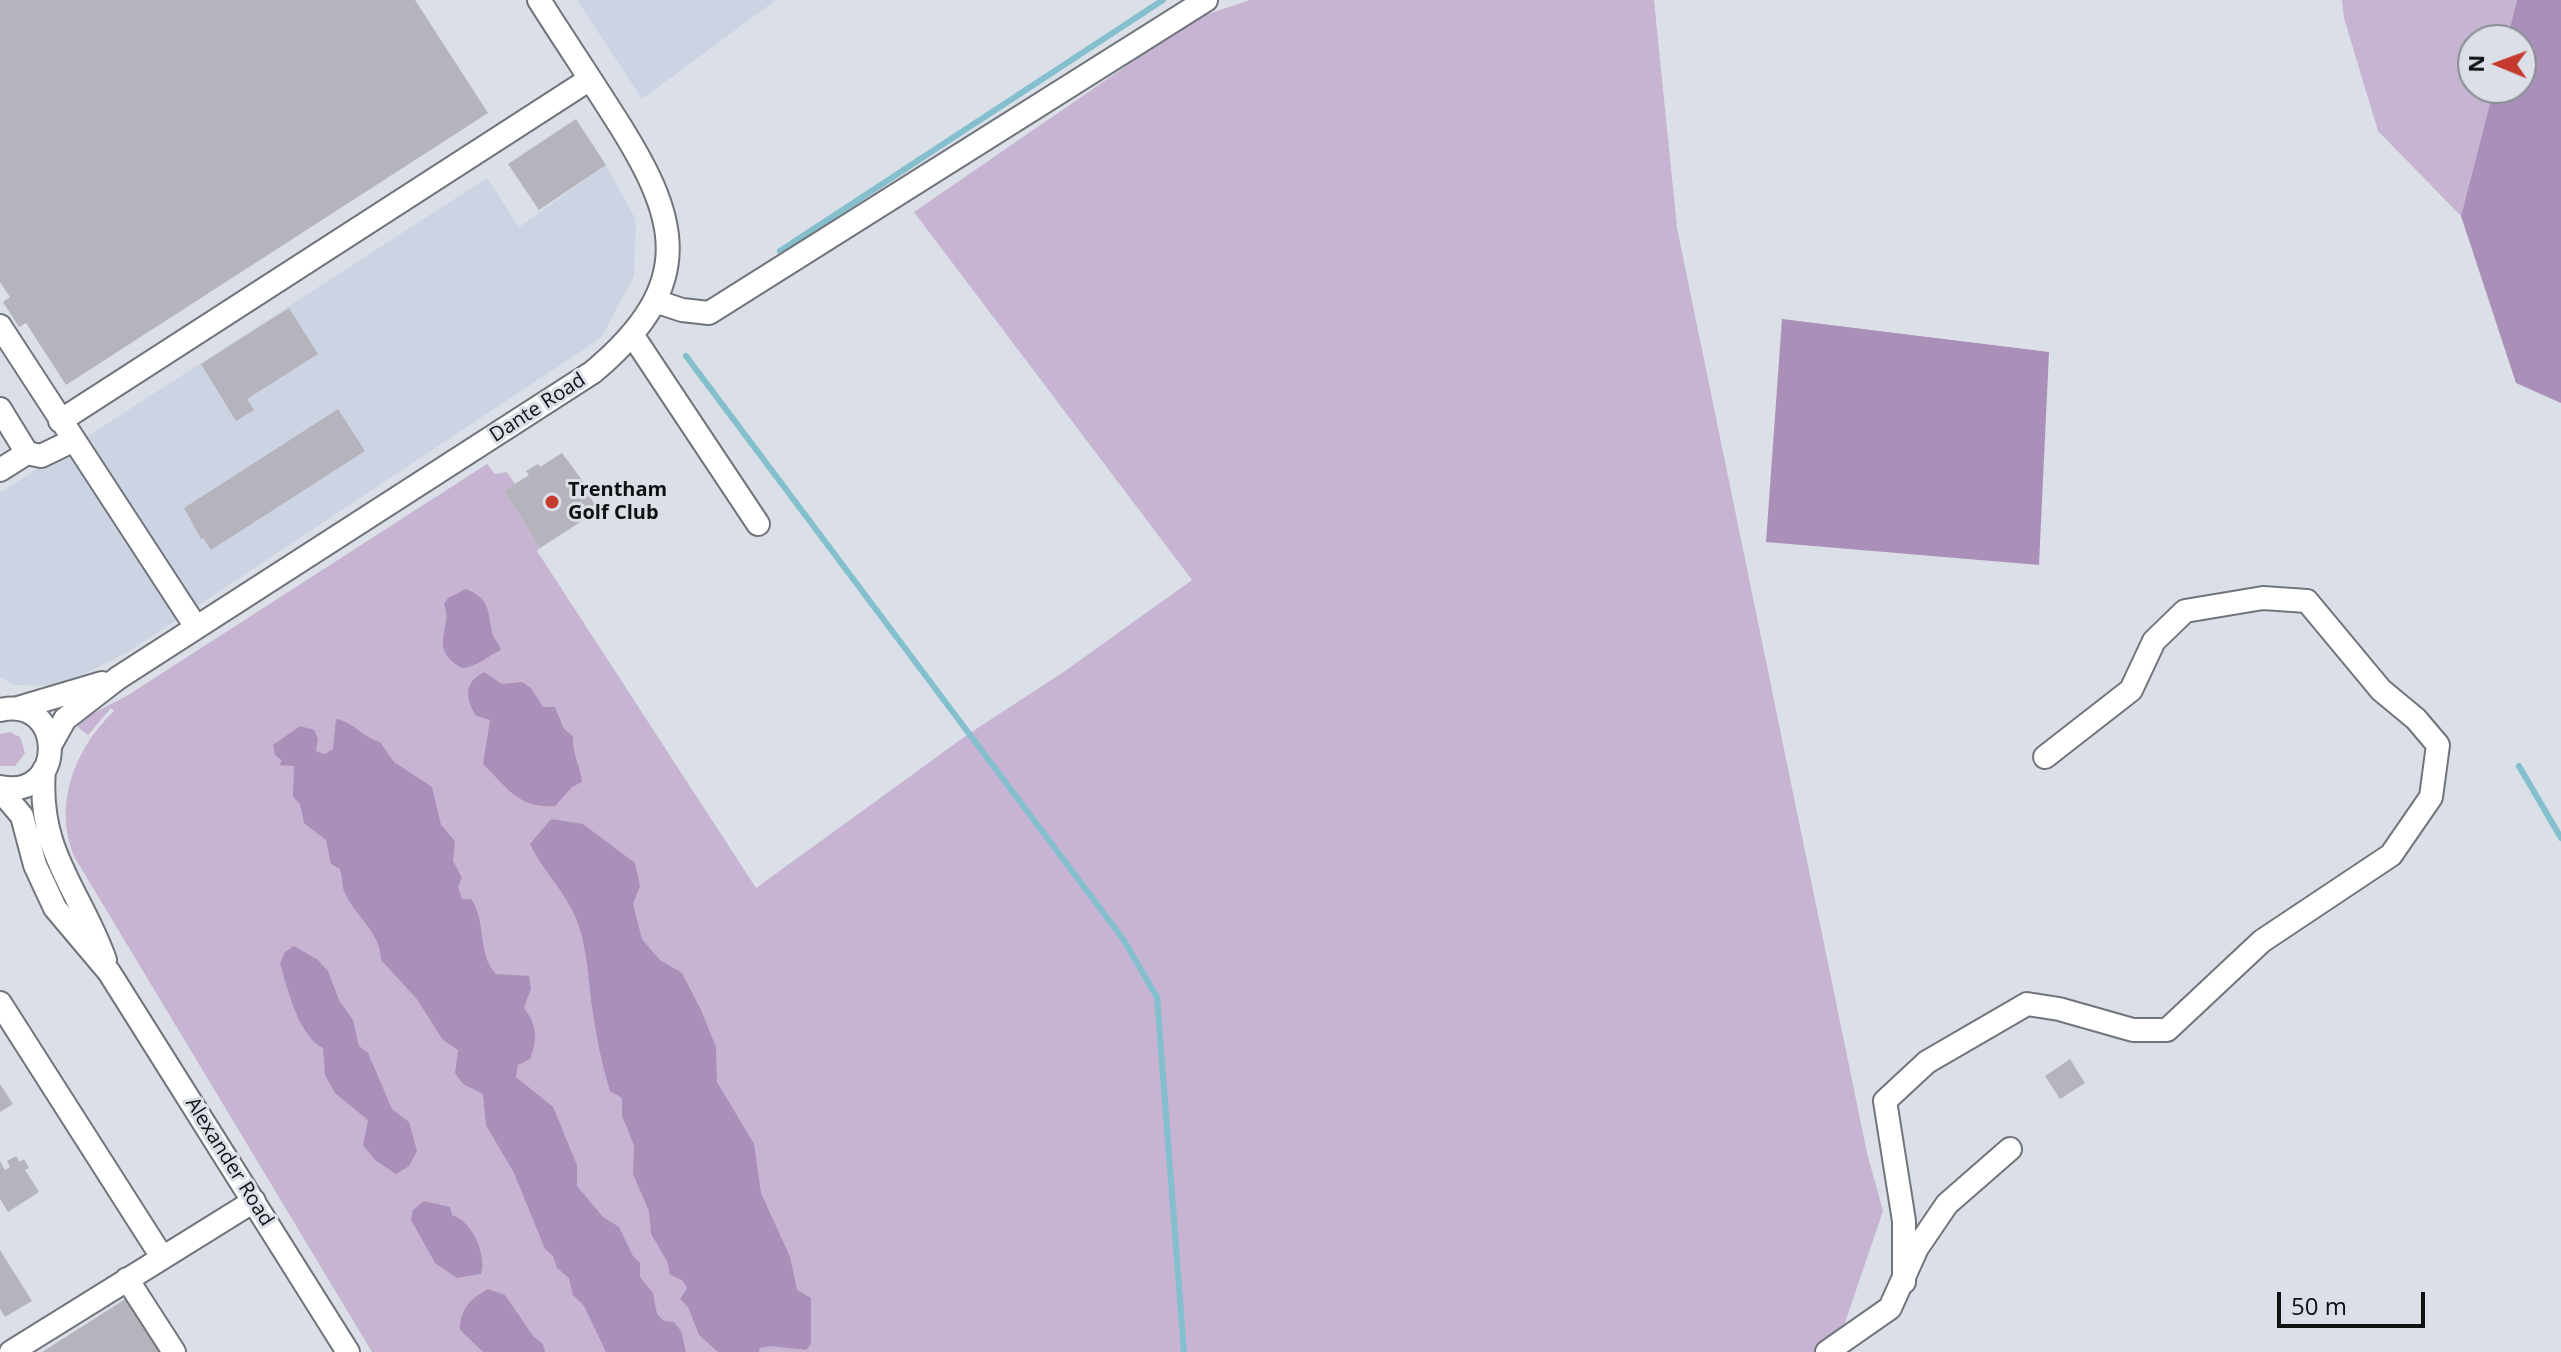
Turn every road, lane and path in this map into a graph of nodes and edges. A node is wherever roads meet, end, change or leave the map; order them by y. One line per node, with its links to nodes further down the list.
1 (539, 0): 3 (street, Dante Road)
2 (1206, 0): 4 (street)
3 (590, 79): 4 (street, Dante Road); 8 (street)
4 (655, 301): 6 (street, Dante Road)
5 (0, 326): 8 (street)
6 (633, 336): 12 (street); 13 (street, Dante Road)
7 (0, 409): 10 (street)
8 (60, 421): 9 (street)
9 (72, 441): 10 (street); 13 (street)
10 (27, 453): 11 (street)
11 (0, 470)
12 (758, 524)
13 (196, 627): 14 (street, Dante Road)
14 (118, 678): 15 (street); 16 (street)
15 (9, 709): 16 (street)
16 (51, 744): 18 (street, Alexander Road)
17 (2045, 757): 26 (street)
18 (44, 770): 19 (street, Alexander Road); 20 (street, Alexander Road)
19 (0, 789): 20 (street, Alexander Road)
20 (109, 972): 23 (street, Alexander Road)
21 (0, 1003): 24 (street)
22 (2010, 1149): 26 (street)
23 (254, 1201): 24 (street); 30 (street, Alexander Road)
24 (162, 1257): 25 (street)
25 (127, 1279): 28 (street); 29 (street)
26 (1904, 1282): 31 (street)
27 (0, 1331): 28 (street)
28 (11, 1352)
29 (174, 1352)
30 (348, 1352)
31 (1827, 1352)

